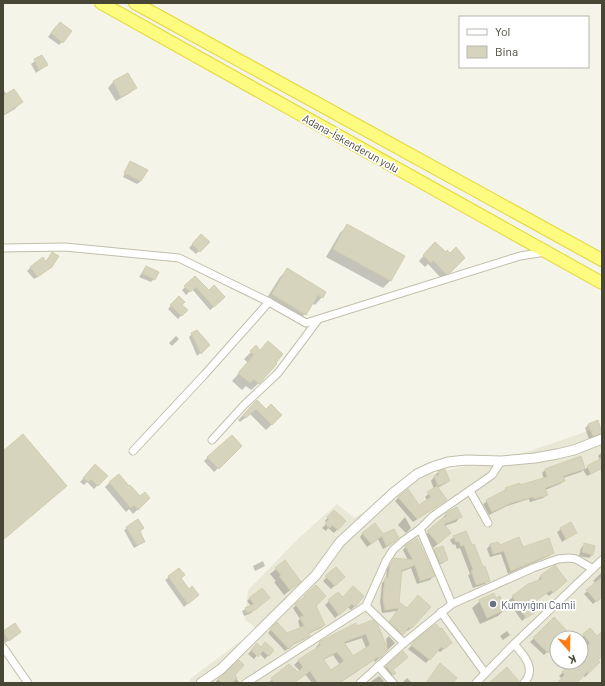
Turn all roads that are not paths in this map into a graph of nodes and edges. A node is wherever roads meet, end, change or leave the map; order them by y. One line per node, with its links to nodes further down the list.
1 (101, 3): 4 (highway, Adana-İskenderun yolu)
2 (135, 3): 5 (highway)
3 (3, 248): 7 (street)
4 (546, 252): 6 (highway, Adana-İskenderun yolu); 8 (street)
5 (602, 260)
6 (602, 283)
7 (269, 302): 8 (street); 11 (street)
8 (316, 321): 10 (street)
9 (602, 439): 12 (street)
10 (212, 440)
11 (133, 452)
12 (501, 461): 13 (street); 27 (street)
13 (470, 491): 14 (street); 15 (street)
14 (488, 523)
15 (420, 529): 18 (street); 19 (street)
16 (602, 560): 17 (street)
17 (593, 569): 18 (street); 22 (street)
18 (452, 604): 20 (street)
19 (366, 606): 21 (street); 28 (street)
20 (441, 612): 21 (street); 25 (street)
21 (404, 643): 24 (street)
22 (514, 644): 25 (street); 32 (street)
23 (3, 647): 26 (street)
24 (378, 666): 29 (street); 30 (street)
25 (485, 673): 31 (street)
26 (28, 683)
27 (201, 683)
28 (246, 683)
29 (360, 683)
30 (393, 683)
31 (476, 683)
32 (524, 683)

